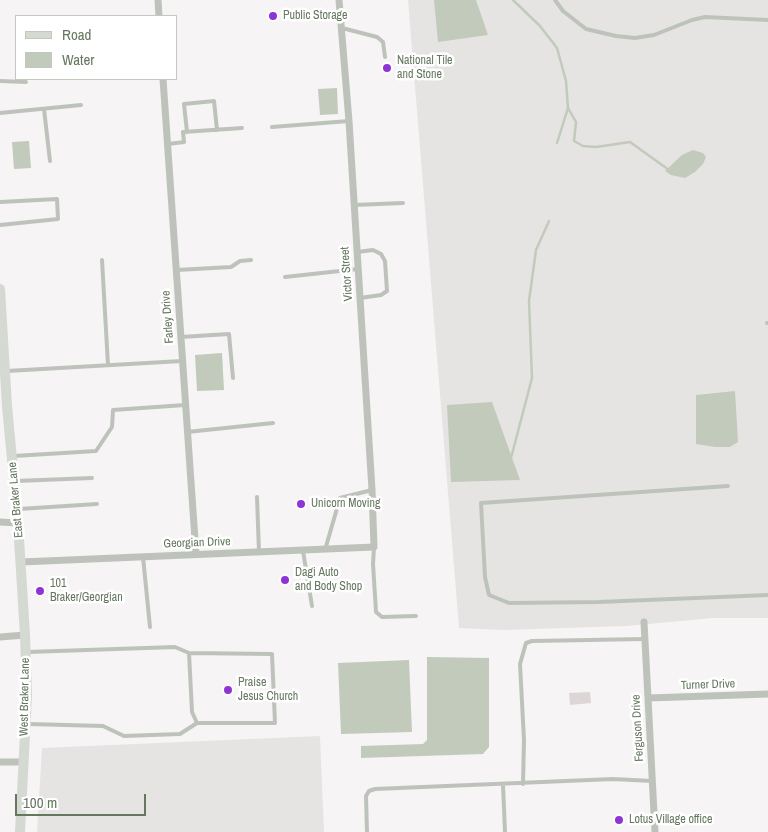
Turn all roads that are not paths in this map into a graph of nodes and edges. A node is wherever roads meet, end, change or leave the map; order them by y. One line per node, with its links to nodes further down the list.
1 (158, 0): 4 (street)
2 (340, 0): 6 (street, Victor Street)
3 (555, 0): 5 (lane)
4 (159, 15)
5 (768, 20)
6 (342, 28): 7 (lane); 14 (street, Victor Street)
7 (385, 57)
8 (163, 80): 19 (street, Farley Drive)
9 (0, 81): 10 (lane)
10 (26, 82)
11 (81, 104): 12 (lane)
12 (44, 109): 13 (lane); 20 (lane)
13 (0, 113)
14 (349, 121): 15 (lane); 23 (street, Victor Street)
15 (272, 127)
16 (242, 128): 17 (lane)
17 (217, 130): 18 (lane); 18 (lane)
18 (187, 132): 19 (lane)
19 (168, 144): 29 (street, Farley Drive)
20 (50, 161)
21 (0, 202): 24 (lane)
22 (403, 203): 23 (lane)
23 (354, 205): 25 (street, Victor Street)
24 (0, 225)
25 (357, 252): 28 (street, Victor Street); 32 (lane)
26 (102, 260): 35 (lane)
27 (251, 260): 29 (lane)
28 (358, 269): 30 (lane); 32 (street, Victor Street)
29 (177, 270): 33 (street, Farley Drive)
30 (285, 277)
31 (0, 290): 36 (main road, East Braker Lane)
32 (360, 298): 46 (street, Victor Street)
33 (181, 337): 34 (street, Farley Drive); 37 (lane)
34 (182, 361): 35 (lane); 38 (street, Farley Drive)
35 (108, 366): 36 (lane)
36 (5, 372): 39 (main road, East Braker Lane)
37 (233, 378)
38 (186, 405): 41 (street, Farley Drive); 42 (lane)
39 (3, 406): 42 (main road, East Braker Lane)
40 (273, 423): 41 (lane)
41 (187, 432): 56 (street, Farley Drive)
42 (12, 456): 44 (main road, East Braker Lane)
43 (92, 478): 44 (lane)
44 (14, 481): 49 (main road, East Braker Lane)
45 (728, 486): 59 (lane)
46 (372, 490): 52 (street, Victor Street); 53 (lane)
47 (257, 497): 55 (lane)
48 (96, 504): 49 (lane)
49 (17, 509): 51 (main road, East Braker Lane)
50 (0, 522): 51 (street)
51 (18, 523): 58 (main road, East Braker Lane)
52 (374, 547): 53 (street, Georgian Drive); 61 (lane)
53 (325, 550): 54 (street, Georgian Drive)
54 (303, 551): 55 (street, Georgian Drive); 60 (lane)
55 (259, 552): 56 (street, Georgian Drive)
56 (196, 554): 57 (street, Georgian Drive)
57 (143, 557): 58 (street, Georgian Drive); 63 (lane)
58 (21, 562): 64 (main road, West Braker Lane)
59 (768, 595)
60 (312, 606)
61 (416, 616)
62 (644, 622): 66 (street, Ferguson Drive)
63 (150, 627)
64 (25, 635): 65 (street); 67 (main road, West Braker Lane)
65 (0, 637)
66 (645, 639): 70 (street, Ferguson Drive); 76 (lane)
67 (26, 653): 68 (lane); 72 (main road, West Braker Lane)
68 (189, 653): 71 (lane); 71 (lane)
69 (768, 694): 70 (street, Turner Drive)
70 (648, 698): 75 (street, Ferguson Drive)
71 (197, 723): 72 (lane)
72 (25, 724): 74 (main road, West Braker Lane)
73 (0, 762): 74 (street)
74 (24, 762): 78 (main road, West Braker Lane)
75 (652, 781): 76 (lane); 81 (street, Ferguson Drive)
76 (523, 784): 77 (lane)
77 (503, 785): 79 (lane); 80 (lane)
78 (20, 832)
79 (367, 832)
80 (505, 832)
81 (655, 832)

